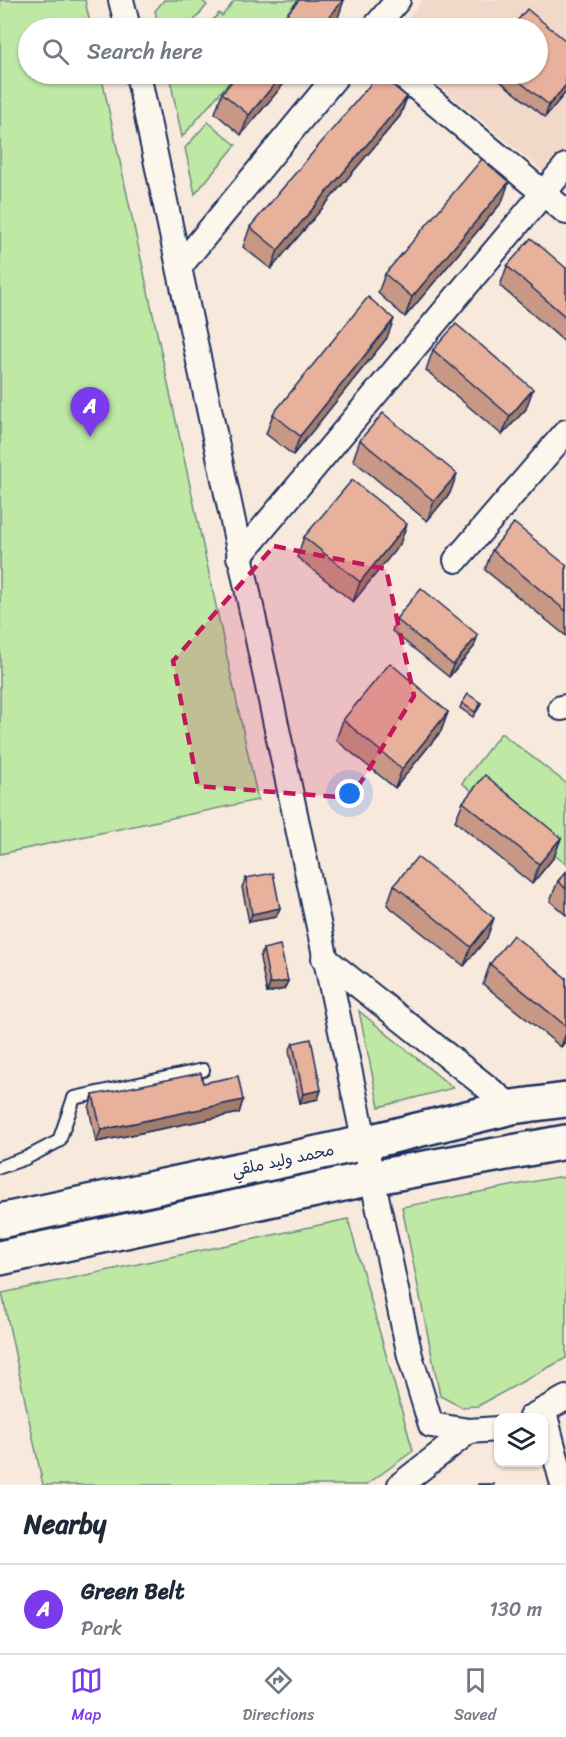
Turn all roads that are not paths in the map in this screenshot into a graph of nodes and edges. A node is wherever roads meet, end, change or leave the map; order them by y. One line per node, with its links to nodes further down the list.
1 (121, 0): 3 (street)
2 (398, 0): 4 (street)
3 (126, 18)
4 (383, 18)
5 (140, 84): 11 (street)
6 (330, 84): 11 (street)
7 (412, 84): 9 (street)
8 (566, 166): 9 (street)
9 (543, 193): 10 (street); 13 (street)
10 (566, 212)
11 (180, 266): 13 (street)
12 (566, 432): 14 (street)
13 (239, 557): 15 (street)
14 (456, 560)
15 (324, 958): 18 (street); 20 (street)
16 (203, 1070): 21 (lane)
17 (566, 1100): 18 (street, محمد وليد ملقي)
18 (512, 1107): 20 (street, محمد وليد ملقي)
19 (566, 1142): 22 (street)
20 (364, 1143): 22 (street); 23 (street, محمد وليد ملقي)
21 (0, 1167)
22 (371, 1178): 24 (street); 28 (street)
23 (0, 1221)
24 (0, 1258)
25 (566, 1398): 26 (street)
26 (540, 1413)
27 (494, 1429): 28 (street)
28 (469, 1431): 30 (street)
29 (548, 1445): 32 (street)
30 (428, 1475): 31 (street)
31 (400, 1485)
32 (563, 1485)

